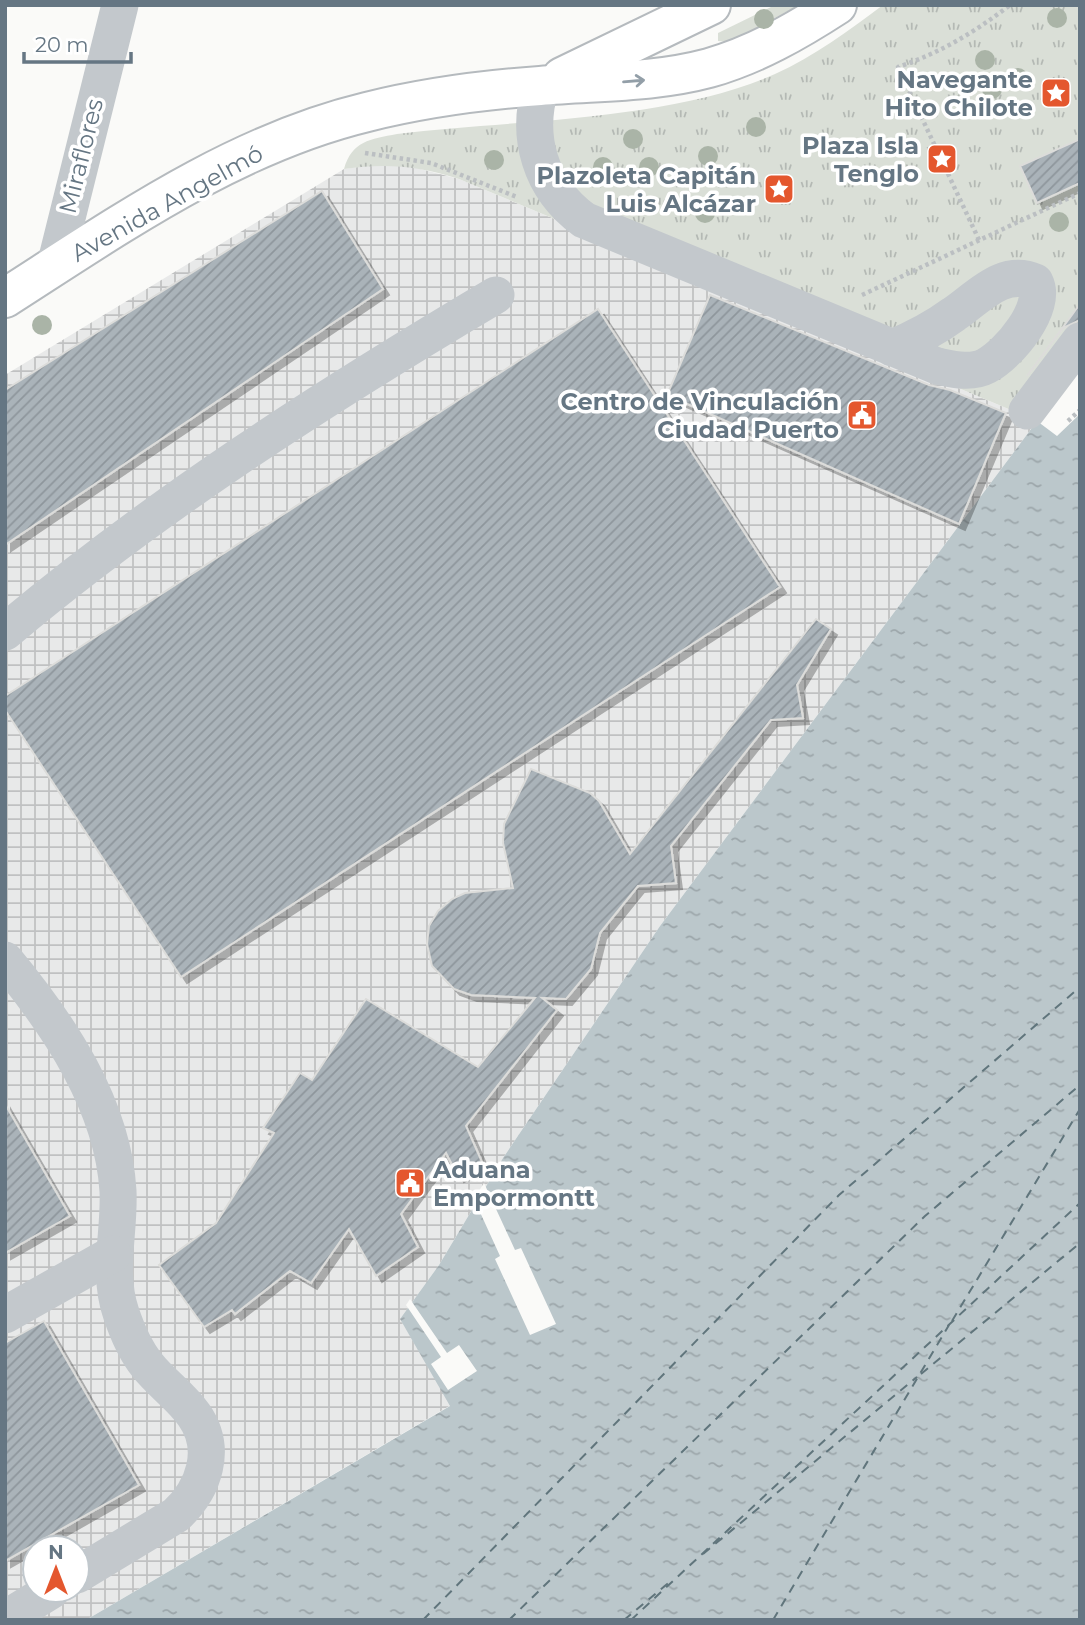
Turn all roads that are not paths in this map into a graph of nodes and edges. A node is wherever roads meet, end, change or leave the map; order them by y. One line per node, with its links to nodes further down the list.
1 (120, 5): 5 (street, Miraflores)
2 (711, 5): 4 (main road)
3 (837, 5): 4 (main road, one-way to 3)
4 (541, 86): 5 (main road, Avenida Angelmó); 9 (street)
5 (55, 266): 7 (main road, Avenida Angelmó)
6 (496, 295): 11 (street)
7 (5, 298)
8 (1080, 341): 10 (street)
9 (891, 348)
10 (1027, 411)
11 (5, 632)
12 (5, 960): 13 (street)
13 (113, 1254): 14 (street); 15 (street)
14 (5, 1315)
15 (91, 1567)
16 (29, 1604): 17 (street)
17 (5, 1619)

